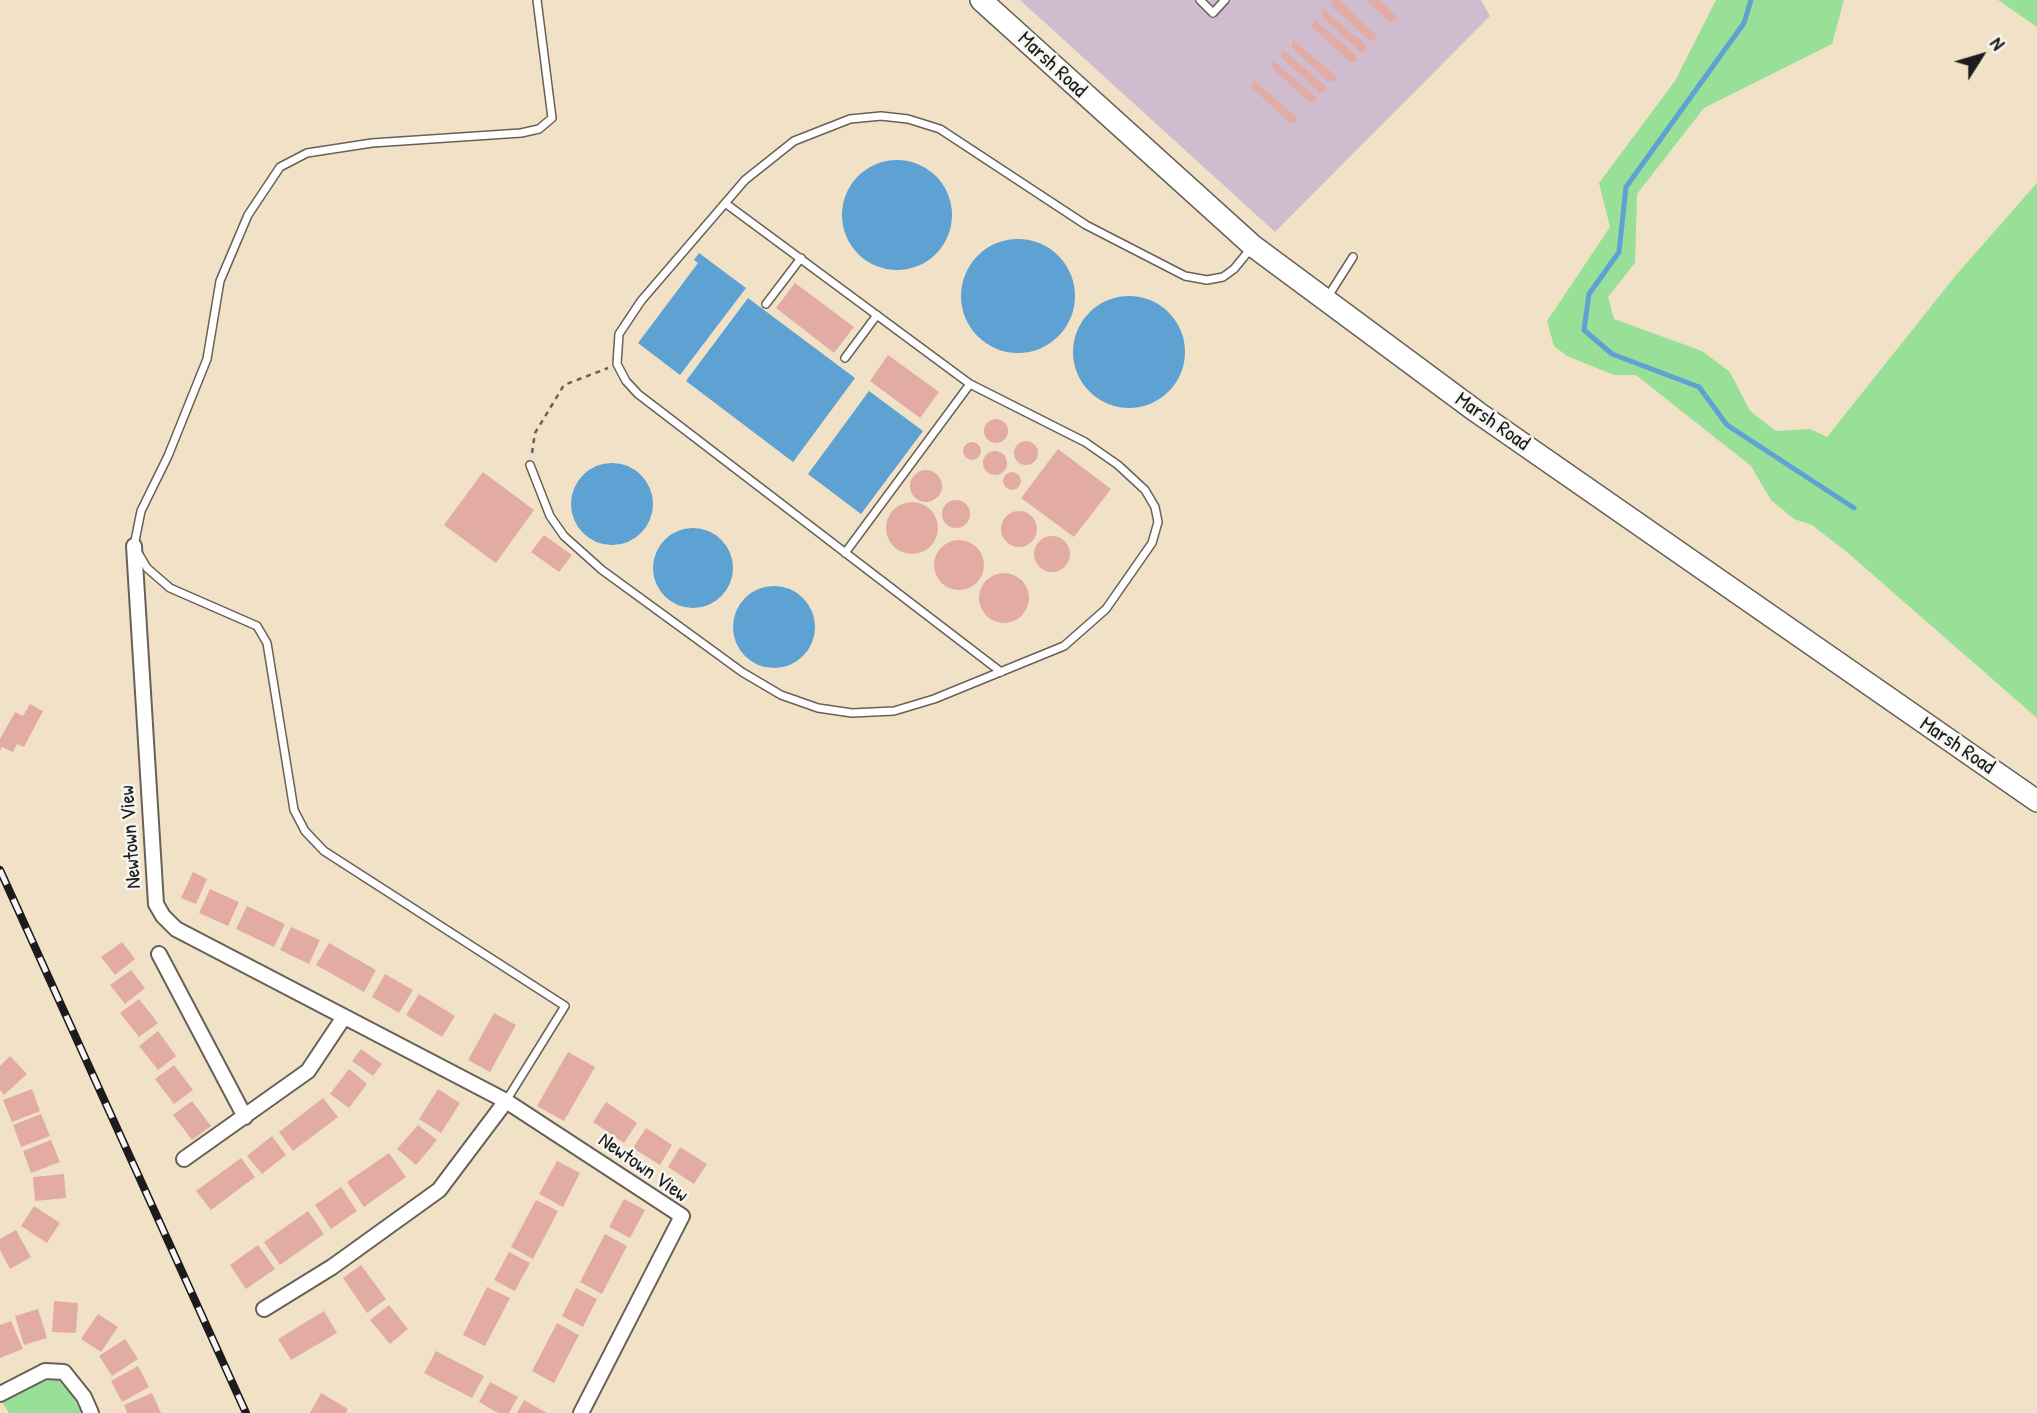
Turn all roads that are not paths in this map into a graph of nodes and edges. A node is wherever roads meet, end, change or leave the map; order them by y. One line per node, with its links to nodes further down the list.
1 (537, 0): 15 (lane)
2 (981, 0): 6 (main road, Marsh Road)
3 (1200, 0): 4 (lane)
4 (1225, 0)
5 (725, 203): 6 (lane); 8 (lane); 16 (lane)
6 (1252, 246): 9 (main road, Marsh Road)
7 (1353, 257): 9 (lane)
8 (801, 258): 10 (lane); 11 (lane)
9 (1325, 300): 18 (main road, Marsh Road)
10 (766, 304)
11 (877, 316): 12 (lane); 13 (lane)
12 (845, 358)
13 (970, 384): 16 (lane); 17 (lane)
14 (530, 465): 17 (lane)
15 (134, 545): 20 (street, Newtown View); 21 (lane)
16 (845, 553): 17 (lane)
17 (1001, 672)
18 (2037, 801)
19 (159, 954): 22 (street)
20 (344, 1017): 21 (street, Newtown View); 22 (street)
21 (506, 1101): 24 (street); 27 (street, Newtown View)
22 (245, 1117): 23 (street)
23 (184, 1159)
24 (264, 1309)
25 (0, 1394): 26 (street)
26 (91, 1413)
27 (581, 1413)

